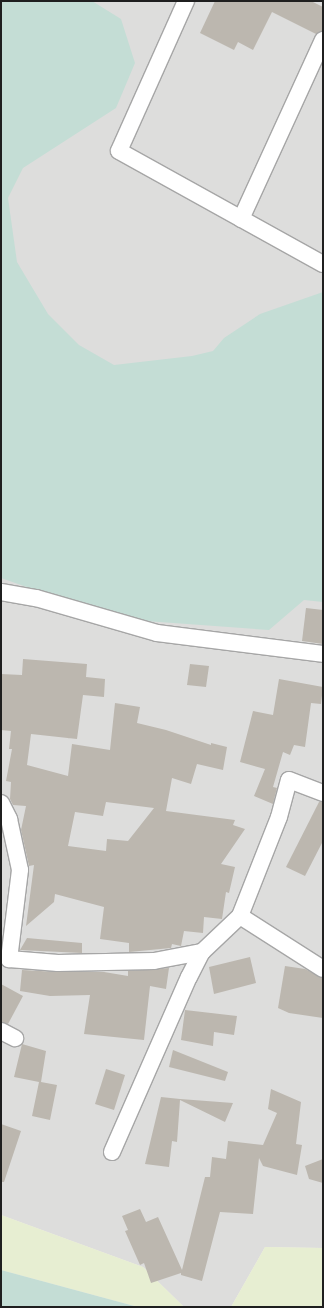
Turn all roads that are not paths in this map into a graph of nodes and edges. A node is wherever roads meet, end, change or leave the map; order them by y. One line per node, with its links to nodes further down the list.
1 (186, 1): 3 (street)
2 (323, 40): 3 (street)
3 (241, 219): 4 (street)
4 (323, 264)
5 (1, 592): 6 (street)
6 (323, 654)
7 (323, 793): 9 (street)
8 (1, 803): 10 (street)
9 (240, 916): 10 (street); 11 (street)
10 (202, 952): 12 (street)
11 (323, 969)
12 (112, 1152)

